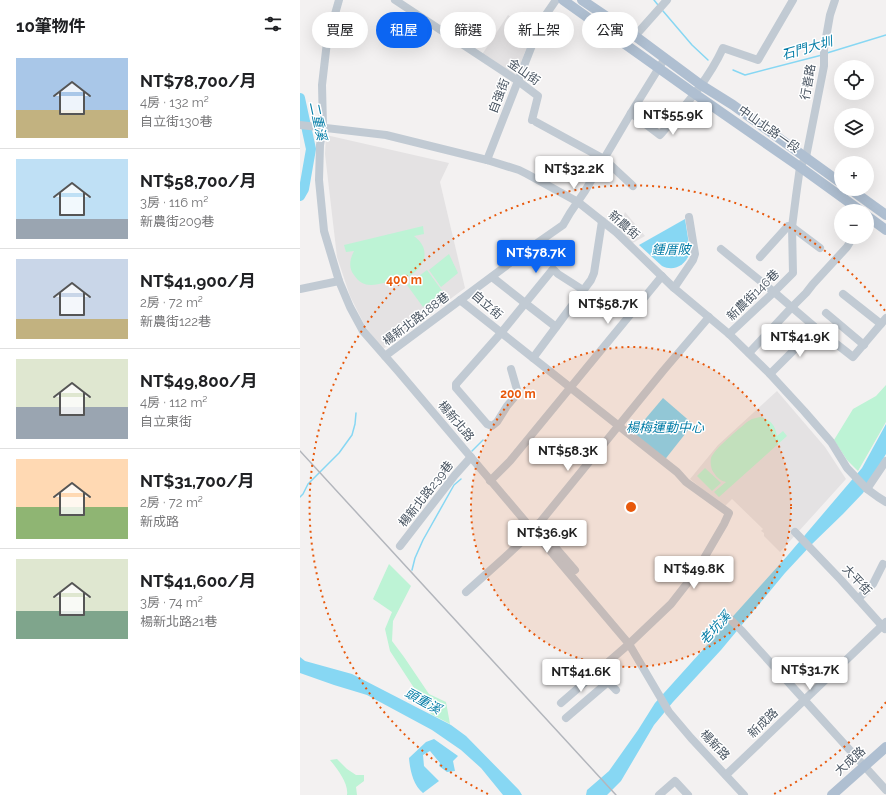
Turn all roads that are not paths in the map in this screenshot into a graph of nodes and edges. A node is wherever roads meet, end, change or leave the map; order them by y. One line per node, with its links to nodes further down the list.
1 (339, 0): 19 (street, 楊新北路)
2 (396, 0): 14 (street, 金山街)
3 (556, 0): 14 (street, 自強街)
4 (563, 0): 13 (main road, 中山北路一段)
5 (582, 0): 9 (main road, 中山北路一段)
6 (793, 0): 15 (street)
7 (835, 0): 20 (street, 行善路)
8 (665, 2): 10 (street)
9 (600, 12)
10 (638, 33)
11 (638, 38): 12 (main road, 中山北路一段)
12 (665, 58): 13 (street, 自立街); 15 (main road, 中山北路一段)
13 (659, 68): 16 (main road, 中山北路一段); 17 (street, 自立街)
14 (518, 81): 21 (street, 金山街); 22 (street, 自強街)
15 (701, 85): 16 (street); 20 (main road, 中山北路一段)
16 (695, 94): 17 (street); 23 (main road, 中山北路一段)
17 (631, 113): 21 (street, 自立街)
18 (300, 125): 19 (street, 新農街)
19 (323, 127): 22 (street, 新農街); 41 (street, 楊新北路)
20 (806, 157): 23 (street, 行善路); 24 (main road, 中山北路一段)
21 (604, 159): 25 (street); 27 (street, 自立街)
22 (487, 160): 27 (street, 新農街)
23 (800, 167): 28 (main road, 中山北路一段); 33 (street)
24 (834, 177)
25 (633, 186)
26 (860, 196): 29 (main road)
27 (578, 202): 31 (street, 新農街); 40 (street, 自立街)
28 (851, 204)
29 (886, 215)
30 (689, 217): 42 (street)
31 (602, 221): 39 (street, 新農街); 44 (street)
32 (874, 221): 34 (main road)
33 (792, 227): 36 (street); 38 (street); 45 (street, 新農街146巷)
34 (886, 230)
35 (849, 244): 49 (street)
36 (820, 248)
37 (721, 249): 45 (street)
38 (760, 257)
39 (662, 276): 42 (street, 新農街); 63 (street)
40 (492, 277): 47 (street, 自立街); 48 (street)
41 (339, 281): 43 (street); 59 (street, 楊新北路)
42 (674, 288): 51 (street, 新農街)
43 (300, 289)
44 (583, 290): 48 (street); 53 (street)
45 (774, 292): 49 (street); 56 (street, 新農街146巷)
46 (843, 294): 52 (street)
47 (460, 300): 55 (street, 自立街); 59 (street, 楊新北路188巷)
48 (525, 304): 53 (street); 55 (street)
49 (792, 307): 54 (street); 58 (street)
50 (826, 313): 57 (street)
51 (709, 317): 56 (street, 新農街); 64 (street)
52 (884, 321): 57 (street)
53 (556, 327): 60 (street)
54 (816, 328): 57 (street); 62 (street)
55 (501, 333): 60 (street, 自立街); 61 (street)
56 (729, 334): 58 (street, 新農街)
57 (864, 345)
58 (750, 353): 62 (street, 新農街)
59 (385, 356): 65 (street, 楊新北路)
60 (532, 358): 63 (street, 自立街)
61 (511, 369)
62 (770, 374): 68 (street, 新農街)
63 (570, 388): 64 (street, 自立街); 67 (street)
64 (619, 426): 70 (street); 80 (street, 自立街)
65 (470, 457): 67 (street, 楊新北路); 73 (street, 楊新北路239巷)
66 (886, 461): 68 (street)
67 (490, 481): 71 (street, 楊新北路)
68 (867, 489): 69 (street)
69 (886, 502)
70 (539, 523): 71 (street); 75 (street)
71 (533, 531): 76 (street); 80 (street, 楊新北路)
72 (797, 534): 77 (street, 大平街)
73 (400, 546)
74 (883, 564): 77 (street)
75 (575, 570)
76 (466, 592)
77 (858, 599): 79 (street, 大平街)
78 (730, 618): 85 (street)
79 (885, 626): 85 (street, 新成路)
80 (629, 644): 81 (street); 84 (street, 楊新北路)
81 (598, 671): 82 (street); 86 (street)
82 (608, 682): 83 (street); 87 (street)
83 (616, 690)
84 (658, 695): 90 (street, 楊新路)
85 (804, 700): 89 (street); 90 (street, 新成路)
86 (561, 703)
87 (566, 718)
88 (886, 747): 89 (main road, 大成路)
89 (864, 766): 91 (street); 95 (main road, 大成路)
90 (726, 775): 94 (street, 楊新路)
91 (886, 790)
92 (659, 795): 93 (street)
93 (688, 795)
94 (744, 795)
95 (832, 795)

